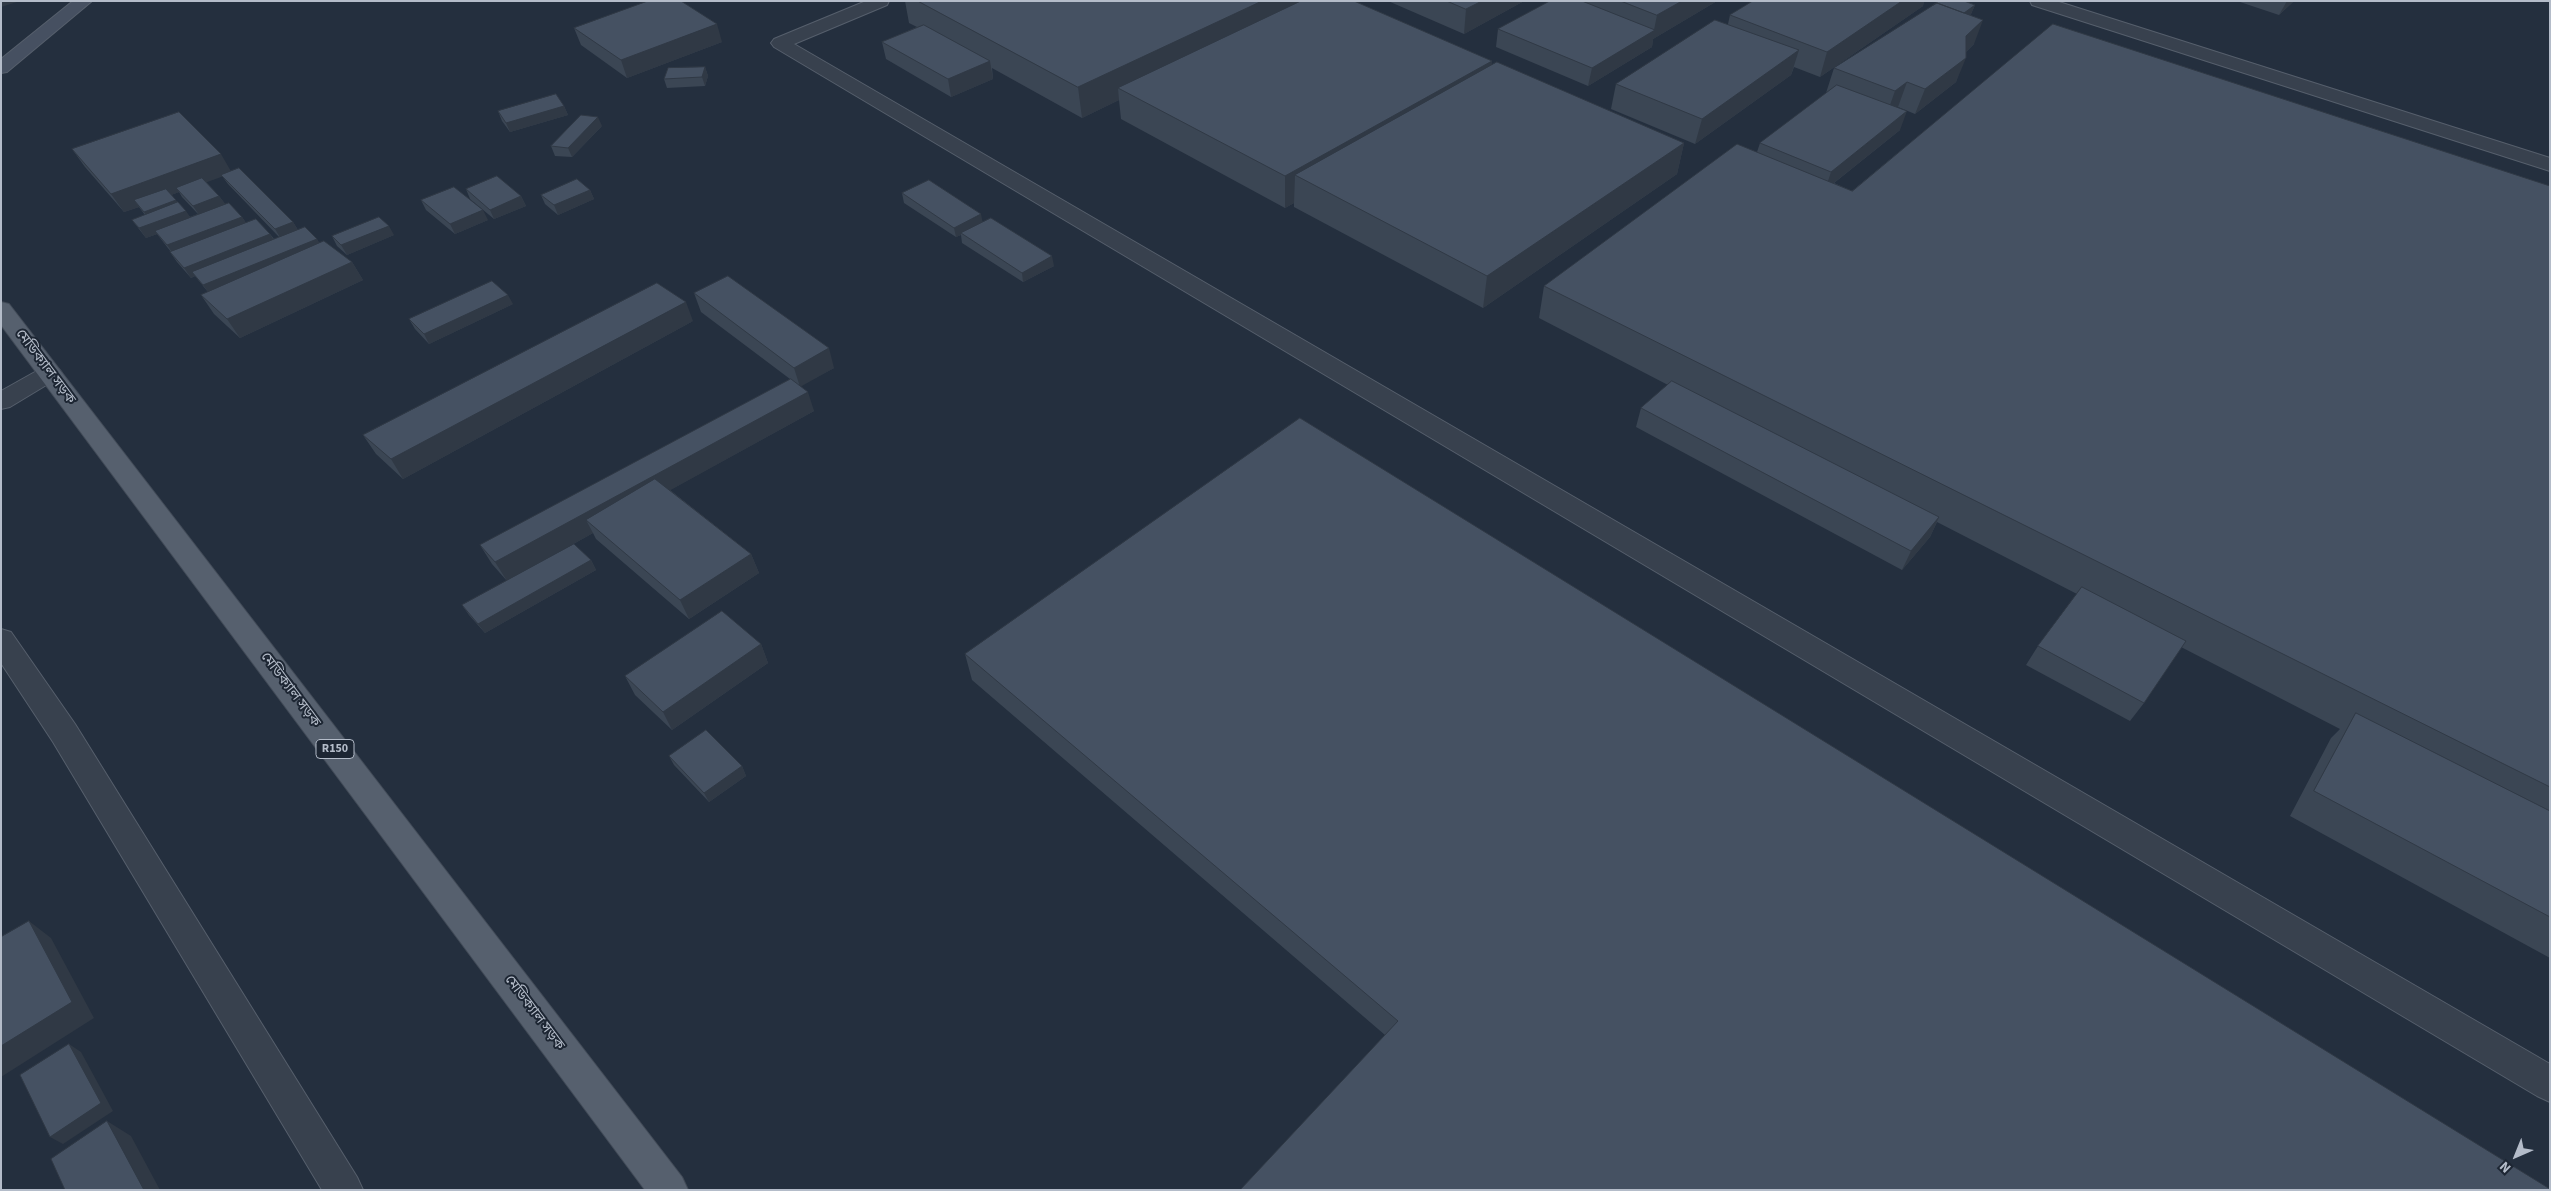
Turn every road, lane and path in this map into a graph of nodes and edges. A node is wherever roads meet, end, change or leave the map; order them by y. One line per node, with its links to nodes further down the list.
1 (84, 1): 4 (main road)
2 (881, 1): 10 (street)
3 (2038, 1): 5 (street)
4 (1, 68)
5 (2550, 165)
6 (1, 309): 7 (main road, মেডিক্যাল সড়ক / R150)
7 (50, 373): 8 (street); 12 (main road, মেডিক্যাল সড়ক / R150)
8 (1, 401)
9 (1, 640): 11 (street)
10 (2550, 1084)
11 (344, 1190)
12 (669, 1190)

